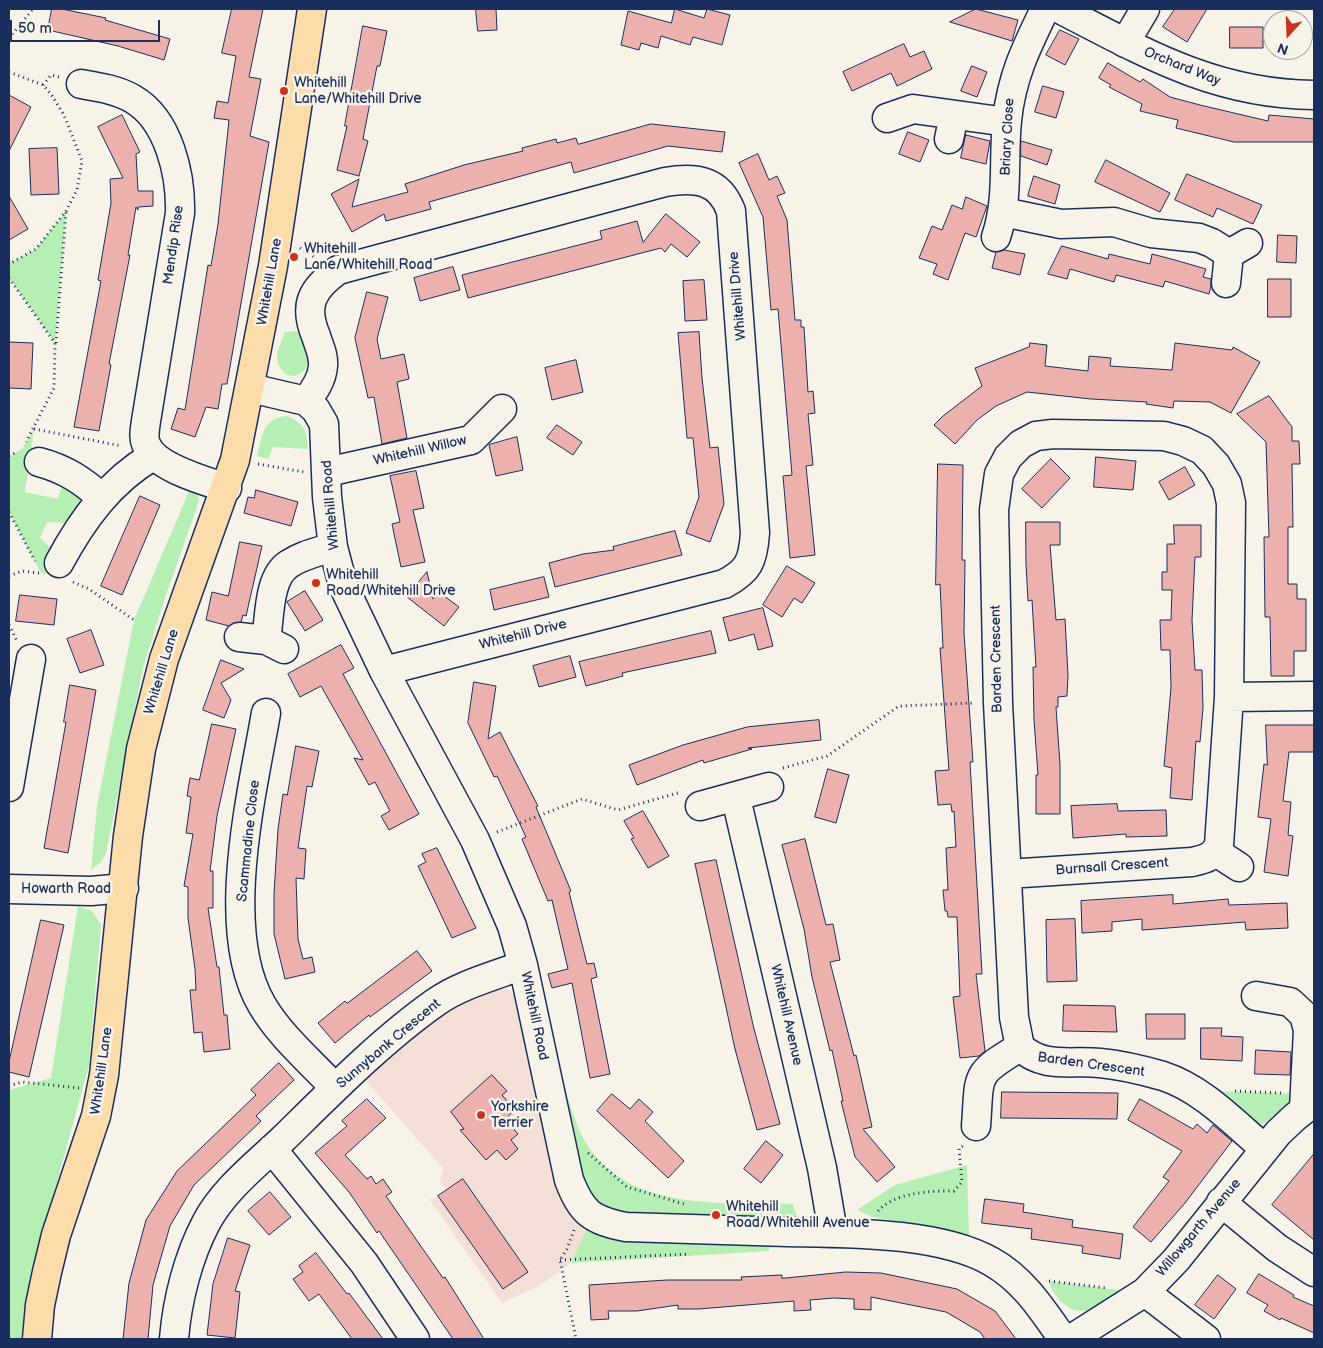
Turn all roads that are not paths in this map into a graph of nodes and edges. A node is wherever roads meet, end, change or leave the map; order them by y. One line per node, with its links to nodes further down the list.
1 (312, 9): 11 (main road, Whitehill Lane)
2 (1046, 9): 9 (street, Briary Close)
3 (1060, 9): 5 (street, Orchard Way)
4 (1144, 9): 5 (street)
5 (1125, 43): 7 (street, Orchard Way)
6 (81, 84): 14 (street, Mendip Rise)
7 (1314, 95)
8 (887, 118): 9 (street)
9 (1007, 122): 10 (street, Briary Close)
10 (1226, 283)
11 (250, 388): 12 (street); 17 (main road, Whitehill Lane)
12 (306, 401): 16 (street, Whitehill Road); 23 (street, Whitehill Drive)
13 (502, 409): 16 (street, Whitehill Willow)
14 (150, 450): 17 (street); 18 (street)
15 (39, 462): 18 (street)
16 (327, 472): 19 (street, Whitehill Road)
17 (227, 488): 34 (main road, Whitehill Lane)
18 (102, 498): 20 (street)
19 (332, 547): 21 (street); 23 (street, Whitehill Road)
20 (53, 572)
21 (239, 638)
22 (31, 659): 27 (street)
23 (384, 670): 36 (street, Whitehill Road)
24 (1230, 696): 25 (street); 31 (street); 33 (street, Barden Crescent)
25 (1314, 696)
26 (266, 712): 39 (street, Scammadine Close)
27 (9, 787)
28 (770, 788): 29 (street)
29 (736, 798): 30 (street); 45 (street, Whitehill Avenue)
30 (700, 806)
31 (1216, 852): 32 (street); 33 (street, Burnsall Crescent)
32 (1239, 867)
33 (1006, 874): 38 (street, Barden Crescent)
34 (124, 888): 35 (street, Howarth Road); 48 (main road, Whitehill Lane)
35 (9, 889)
36 (523, 965): 39 (street, Sunnybank Crescent); 45 (street, Whitehill Road)
37 (1256, 996): 40 (street)
38 (1020, 1047): 41 (street); 43 (street, Barden Crescent)
39 (336, 1088): 42 (street, Sunnybank Crescent)
40 (1308, 1102): 43 (street, Willowgarth Avenue)
41 (976, 1126)
42 (272, 1149): 49 (street, Sunnybank Crescent); 50 (street)
43 (1265, 1149): 44 (street, Willowgarth Avenue)
44 (1221, 1202): 46 (street); 47 (street, Willowgarth Avenue)
45 (845, 1233): 51 (street)
46 (1311, 1263)
47 (1145, 1292): 52 (street, Willowgarth Avenue); 53 (street)
48 (38, 1339)
49 (174, 1339)
50 (415, 1339)
51 (1063, 1339)
52 (1071, 1339)
53 (1206, 1339)

